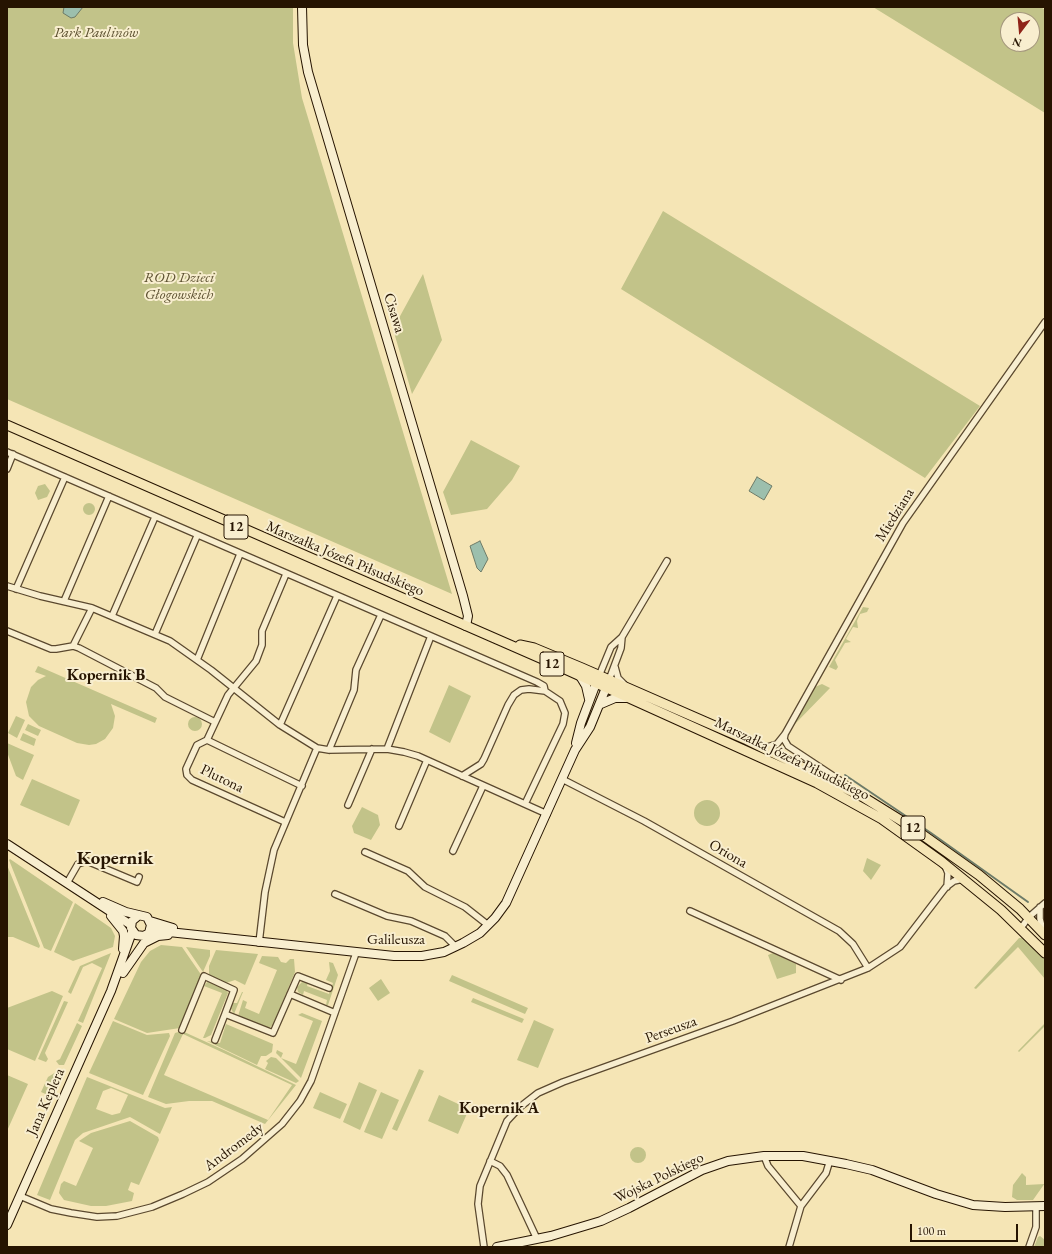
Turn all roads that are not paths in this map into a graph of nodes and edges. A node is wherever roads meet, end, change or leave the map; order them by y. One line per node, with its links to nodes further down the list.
1 (302, 7): 21 (street, Cisawa)
2 (1045, 322): 41 (street, Miedziana)
3 (7, 425): 21 (main road, Marszałka Józefa Piłsudskiego / 12)
4 (7, 452): 5 (street)
5 (13, 454): 6 (street); 7 (street)
6 (7, 470)
7 (65, 477): 8 (street); 15 (street)
8 (109, 496): 9 (street); 17 (street)
9 (155, 517): 10 (street); 20 (street)
10 (197, 536): 11 (street); 23 (street)
11 (240, 554): 13 (street); 27 (street)
12 (667, 561): 25 (street)
13 (286, 574): 16 (street); 33 (street, Plutona)
14 (7, 586): 15 (street)
15 (16, 589): 17 (street)
16 (337, 596): 19 (street); 40 (street)
17 (64, 601): 18 (street)
18 (92, 608): 20 (street); 26 (street)
19 (381, 615): 24 (street); 47 (street)
20 (112, 616): 23 (street)
21 (466, 626): 30 (main road, Marszałka Józefa Piłsudskiego / 12)
22 (7, 631): 26 (street)
23 (155, 634): 27 (street)
24 (431, 636): 35 (street); 46 (street)
25 (622, 636): 28 (street); 29 (street)
26 (73, 646): 39 (street)
27 (198, 660): 33 (street)
28 (605, 663): 30 (street); 31 (street)
29 (615, 666): 32 (street); 34 (street)
30 (582, 673): 31 (main road, Marszałka Józefa Piłsudskiego / 12); 37 (street)
31 (597, 680): 32 (main road, Marszałka Józefa Piłsudskiego / 12); 37 (street, Galileusza)
32 (608, 684): 34 (main road, Marszałka Józefa Piłsudskiego / 12); 36 (main road, Marszałka Józefa Piłsudskiego / 12); 38 (street, Galileusza)
33 (233, 688): 39 (street, Plutona); 40 (street)
34 (628, 688): 45 (main road, Marszałka Józefa Piłsudskiego / 12)
35 (545, 691): 50 (street); 55 (street)
36 (626, 698): 38 (street); 63 (main road, Marszałka Józefa Piłsudskiego / 12)
37 (590, 699): 48 (street, Galileusza)
38 (601, 704): 48 (street, Galileusza)
39 (215, 722): 42 (street, Plutona)
40 (280, 725): 43 (street)
41 (785, 734): 45 (street); 54 (street)
42 (207, 740): 52 (street, Plutona); 58 (street, Plutona)
43 (317, 748): 47 (street); 52 (street)
44 (372, 748): 46 (street); 47 (street); 56 (street)
45 (764, 748): 54 (main road, Marszałka Józefa Piłsudskiego / 12)
46 (387, 749): 49 (street)
47 (329, 750)
48 (575, 750): 51 (street, Galileusza)
49 (428, 760): 50 (street); 59 (street)
50 (462, 776): 53 (street)
51 (562, 779): 57 (street, Galileusza); 89 (street, Oriona)
52 (302, 786): 58 (street)
53 (483, 786): 55 (street); 61 (street)
54 (863, 797): 75 (main road, Marszałka Józefa Piłsudskiego / 12)
55 (525, 804): 57 (street)
56 (348, 805)
57 (547, 814): 77 (street, Galileusza)
58 (285, 822): 85 (street)
59 (399, 826)
60 (7, 844): 66 (street)
61 (453, 851)
62 (365, 852): 77 (street)
63 (942, 862): 65 (main road, Marszałka Józefa Piłsudskiego / 12); 67 (street)
64 (139, 877): 66 (street)
65 (965, 880): 67 (street); 79 (main road, Marszałka Józefa Piłsudskiego / 12)
66 (67, 883): 68 (street)
67 (946, 887): 89 (street, Perseusza)
68 (82, 892): 71 (street); 74 (street)
69 (335, 894): 86 (street)
70 (1045, 903): 72 (street)
71 (98, 904): 78 (street); 90 (street, Jana Keplera)
72 (1040, 907): 75 (street); 82 (street)
73 (690, 911): 91 (street)
74 (138, 916): 76 (street); 78 (street)
75 (1028, 917): 79 (street); 82 (main road, Marszałka Józefa Piłsudskiego / 12)
76 (150, 921): 80 (street); 83 (street, Galileusza)
77 (488, 925): 86 (street, Galileusza)
78 (132, 928): 84 (street); 90 (street, Jana Keplera)
79 (1021, 928): 88 (main road, Marszałka Józefa Piłsudskiego / 12)
80 (150, 930): 81 (street, Galileusza); 84 (street)
81 (182, 934): 83 (street, Galileusza); 90 (street, Jana Keplera)
82 (1045, 934)
83 (197, 935): 85 (street, Galileusza)
84 (140, 936): 90 (street, Jana Keplera)
85 (259, 943): 87 (street, Galileusza)
86 (456, 947): 87 (street, Galileusza)
87 (356, 953): 94 (street, Andromedy)
88 (1045, 953)
89 (868, 968): 91 (street, Perseusza)
90 (119, 975): 101 (street, Jana Keplera)
91 (841, 980): 100 (street, Perseusza)
92 (329, 988): 93 (street)
93 (290, 994): 94 (street); 95 (street)
94 (335, 1013): 101 (street, Andromedy)
95 (225, 1014): 96 (street); 97 (street)
96 (182, 1030)
97 (214, 1040)
98 (764, 1156): 99 (street, Wojska Polskiego); 102 (street); 106 (street, Wojska Polskiego)
99 (830, 1160): 102 (street); 103 (street, Wojska Polskiego)
100 (490, 1161): 106 (street); 107 (street, Perseusza)
101 (20, 1196): 105 (street, Jana Keplera)
102 (801, 1206): 109 (street)
103 (1036, 1206): 104 (street, Wojska Polskiego); 110 (street)
104 (1045, 1206)
105 (7, 1225)
106 (537, 1239): 108 (street, Wojska Polskiego)
107 (484, 1247)
108 (497, 1247)
109 (789, 1247)
110 (1029, 1247)

